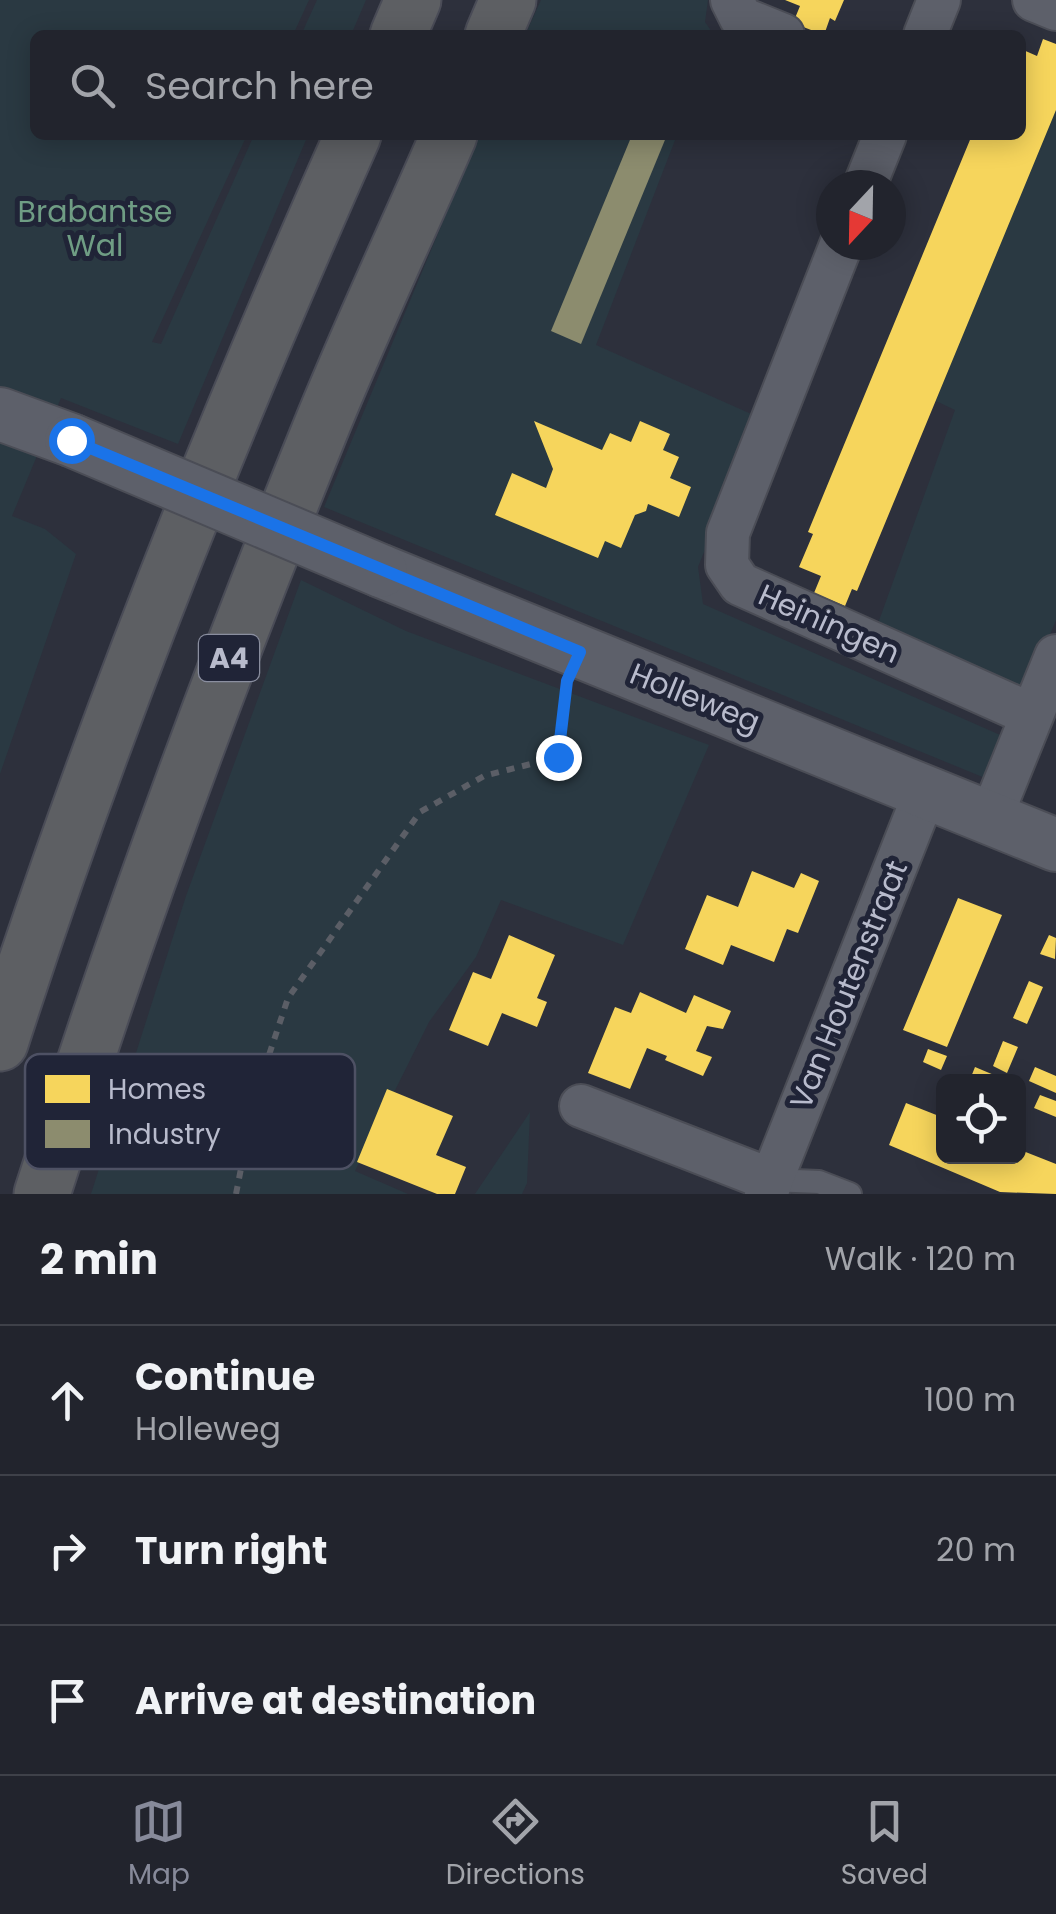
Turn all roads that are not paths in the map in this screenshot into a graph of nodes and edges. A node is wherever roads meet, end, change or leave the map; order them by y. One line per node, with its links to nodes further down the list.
1 (413, 0): 7 (highway)
2 (508, 0): 8 (highway)
3 (732, 0): 9 (street)
4 (939, 0): 10 (street)
5 (1034, 0): 6 (street)
6 (1056, 9)
7 (400, 30)
8 (495, 30)
9 (771, 30)
10 (927, 30)
11 (351, 140): 22 (highway)
12 (447, 140): 23 (highway, A4)
13 (883, 140): 14 (street)
14 (871, 170)
15 (836, 260): 18 (street, Heiningen)
16 (0, 414): 19 (street, Holleweg, bridge)
17 (1056, 656): 18 (street)
18 (1032, 715): 20 (street)
19 (926, 790): 20 (street, Holleweg); 26 (street, Van Houtenstraat)
20 (990, 817): 21 (street, Holleweg)
21 (1056, 845)
22 (0, 1043)
23 (87, 1054)
24 (580, 1106): 26 (street)
25 (50, 1169): 27 (highway, A4)
26 (768, 1187): 28 (lane)
27 (42, 1194)
28 (850, 1194)

